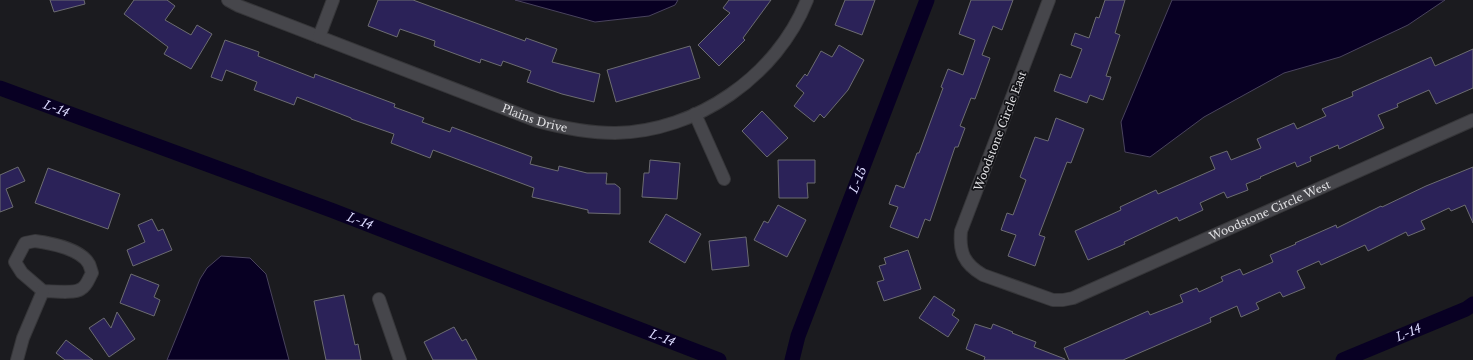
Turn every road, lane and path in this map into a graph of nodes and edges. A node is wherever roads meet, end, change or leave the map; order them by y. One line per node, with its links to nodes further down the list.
1 (228, 0): 5 (street, Plains Drive)
2 (334, 0): 5 (street)
3 (807, 0): 6 (street, Plains Drive)
4 (1050, 0): 11 (street, Woodstone Circle East)
5 (319, 37): 6 (street, Plains Drive)
6 (695, 114): 8 (street)
7 (1473, 120): 11 (street, Woodstone Circle West)
8 (724, 179)
9 (43, 291): 9 (street); 12 (street)
10 (378, 298): 13 (street)
11 (1066, 300)
12 (17, 360)
13 (400, 360)

